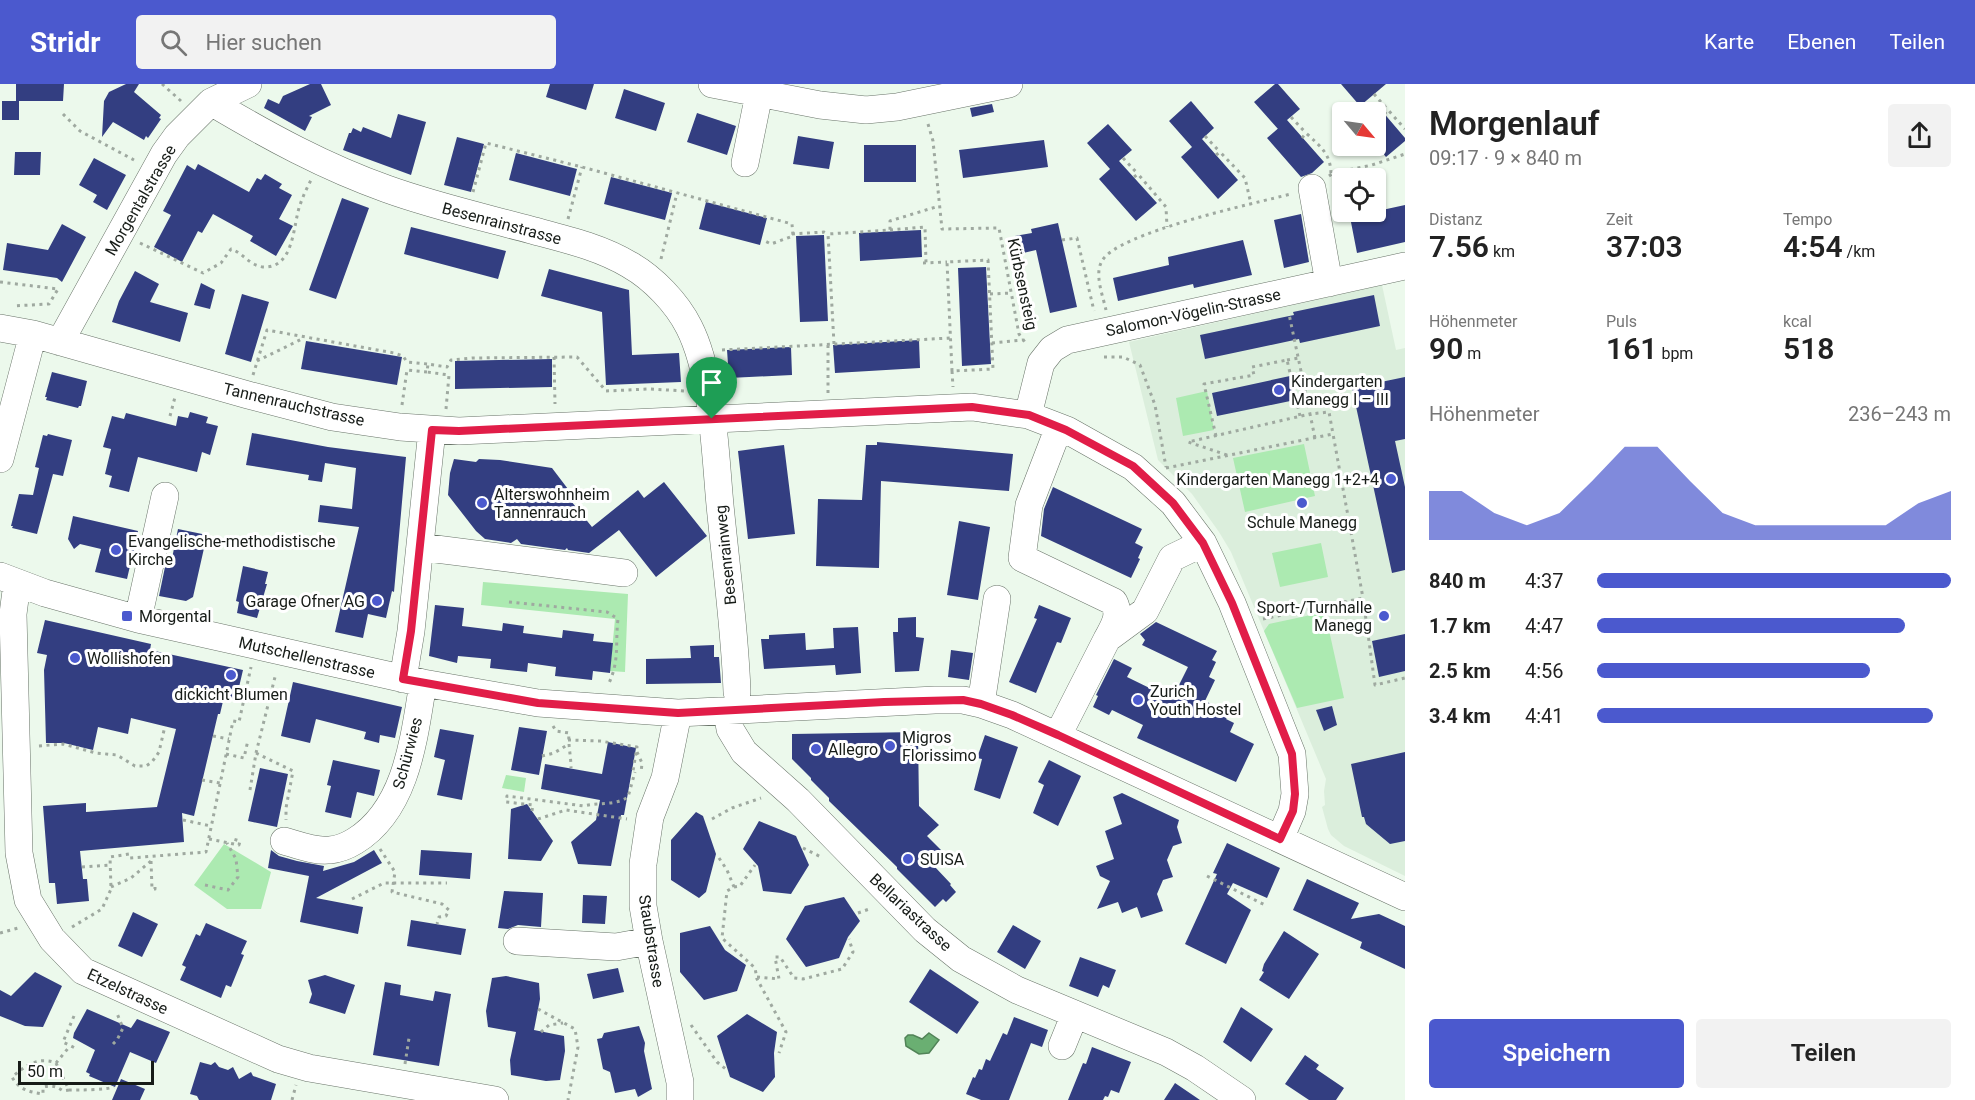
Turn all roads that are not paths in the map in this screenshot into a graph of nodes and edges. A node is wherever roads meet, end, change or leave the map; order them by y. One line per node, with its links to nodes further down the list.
1 (248, 84): 6 (street, Morgentalstrasse)
2 (712, 84): 4 (street)
3 (1010, 84): 5 (street)
4 (763, 91): 5 (street); 7 (street)
5 (904, 98)
6 (199, 105): 13 (street, Morgentalstrasse); 15 (street, Besenrainstrasse)
7 (745, 163)
8 (1321, 182): 10 (street)
9 (1405, 266): 10 (street, Salomon-Vögelin-Strasse)
10 (1329, 283): 14 (street, Salomon-Vögelin-Strasse)
11 (1, 317): 12 (street, Tannenrauchstrasse)
12 (33, 334): 13 (street, Tannenrauchstrasse); 18 (street)
13 (60, 342): 16 (street, Tannenrauchstrasse)
14 (1029, 415): 15 (street, Tannenrauchstrasse); 17 (street, Tannenrauchstrasse)
15 (712, 419): 16 (street, Tannenrauchstrasse); 30 (street, Besenrainweg)
16 (439, 423): 21 (street, Schürwies)
17 (1059, 427): 20 (street, Tannenrauchstrasse); 27 (street)
18 (0, 459)
19 (165, 496): 26 (street)
20 (1203, 543): 27 (street); 34 (street, Tannenrauchstrasse)
21 (419, 556): 22 (street); 23 (street); 29 (street, Schürwies)
22 (624, 573)
23 (530, 578)
24 (8, 580): 26 (street, Mutschellenstrasse); 28 (street, Etzelstrasse)
25 (998, 599): 31 (street)
26 (138, 619): 29 (street, Mutschellenstrasse)
27 (1107, 639): 33 (street)
28 (7, 678): 41 (street, Etzelstrasse)
29 (413, 681): 32 (street, Mutschellenstrasse); 35 (street, Schürwies)
30 (732, 702): 31 (street, Mutschellenstrasse); 32 (street, Mutschellenstrasse); 39 (street, Bellariastrasse)
31 (981, 704): 33 (street, Mutschellenstrasse)
32 (678, 713): 38 (street, Staubstrasse)
33 (1058, 735): 34 (street, Mutschellenstrasse)
34 (1280, 839): 36 (street, Mutschellenstrasse)
35 (284, 841)
36 (1405, 897)
37 (517, 941): 38 (street)
38 (648, 941): 42 (street, Staubstrasse)
39 (1075, 1014): 40 (street); 43 (street, Bellariastrasse)
40 (1062, 1046)
41 (495, 1100)
42 (680, 1100)
43 (1242, 1100)

